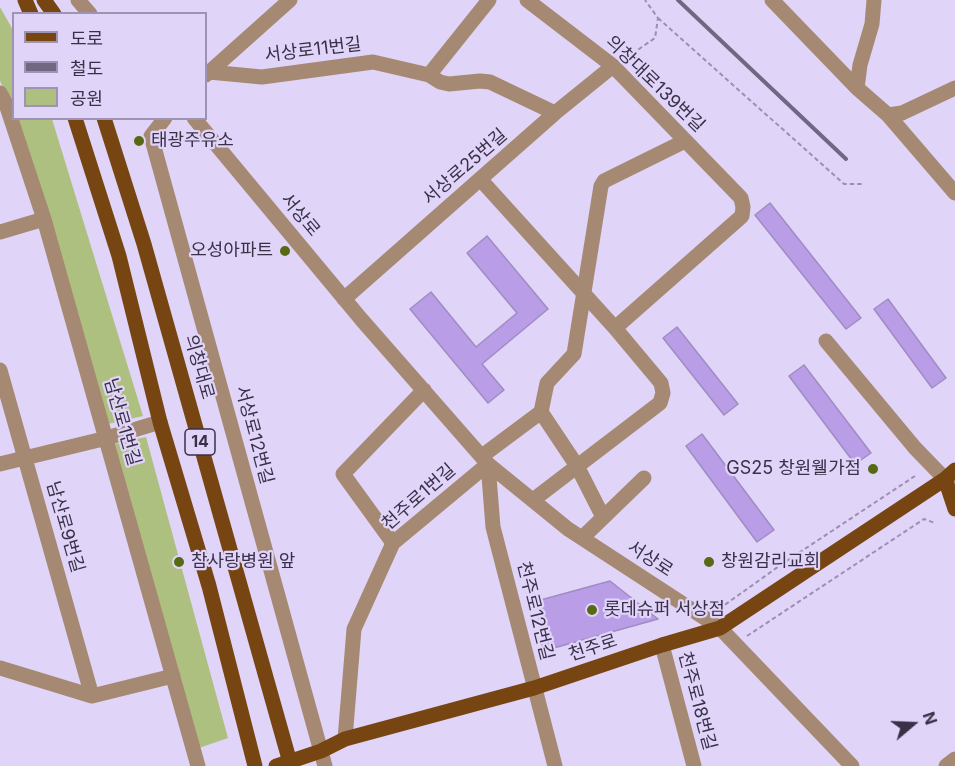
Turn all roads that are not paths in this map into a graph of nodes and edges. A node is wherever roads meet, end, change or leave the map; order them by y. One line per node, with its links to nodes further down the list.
1 (78, 0): 7 (street)
2 (290, 0): 9 (street, 서상로11번길)
3 (489, 0): 10 (street)
4 (527, 0): 8 (street, 의창대로139번길)
5 (772, 0): 11 (street)
6 (874, 0): 11 (street)
7 (88, 12)
8 (613, 66): 14 (street, 서상로25번길); 20 (street, 의창대로139번길)
9 (207, 73): 10 (street, 서상로11번길)
10 (429, 75): 14 (street, 서상로11번길)
11 (857, 88): 15 (street)
12 (955, 88): 15 (street)
13 (0, 93): 23 (street, 남산로1번길)
14 (555, 114): 21 (street, 서상로25번길)
15 (888, 115): 22 (street)
16 (76, 120): 32 (main road, 14)
17 (105, 120): 54 (main road, 의창대로 / 14)
18 (163, 120): 52 (street, 서상로12번길)
19 (196, 120): 26 (street, 서상로)
20 (686, 141): 25 (street); 27 (street, 의창대로139번길)
21 (480, 178): 25 (street); 26 (street, 서상로25번길)
22 (955, 193)
23 (44, 219): 24 (street); 33 (street, 남산로1번길)
24 (0, 232)
25 (584, 294): 27 (street); 31 (street)
26 (344, 299): 30 (street, 서상로)
27 (615, 328): 37 (street)
28 (826, 341): 38 (street)
29 (0, 370): 34 (street, 남산로9번길)
30 (424, 390): 35 (street, 서상로); 44 (street)
31 (541, 412): 35 (street, 천주로1번길); 37 (street)
32 (160, 422): 33 (street); 56 (main road, 14)
33 (107, 438): 34 (street); 48 (street, 남산로1번길)
34 (25, 457): 36 (street); 50 (street, 남산로9번길)
35 (485, 460): 40 (street, 서상로); 44 (street, 천주로1번길); 49 (street, 천주로12번길)
36 (0, 464)
37 (577, 466): 40 (street); 42 (street)
38 (952, 477): 41 (main road); 45 (main road, 천주로)
39 (644, 478): 42 (street)
40 (533, 500): 43 (street, 서상로)
41 (955, 509)
42 (603, 517): 43 (street)
43 (582, 537): 45 (street, 서상로)
44 (393, 543): 51 (street, 천주로1번길)
45 (720, 628): 46 (main road, 천주로); 60 (street, 서상로)
46 (662, 645): 49 (main road, 천주로); 59 (street, 천주로18번길)
47 (0, 668): 50 (street)
48 (173, 676): 50 (street); 55 (street, 남산로1번길)
49 (534, 688): 51 (main road, 천주로); 58 (street, 천주로12번길)
50 (92, 696)
51 (345, 739): 52 (main road, 천주로)
52 (321, 751): 54 (main road, 천주로); 57 (street, 서상로12번길)
53 (955, 759): 61 (street)
54 (286, 765)
55 (198, 766)
56 (255, 766)
57 (325, 766)
58 (555, 766)
59 (694, 766)
60 (852, 766)
61 (946, 766)

